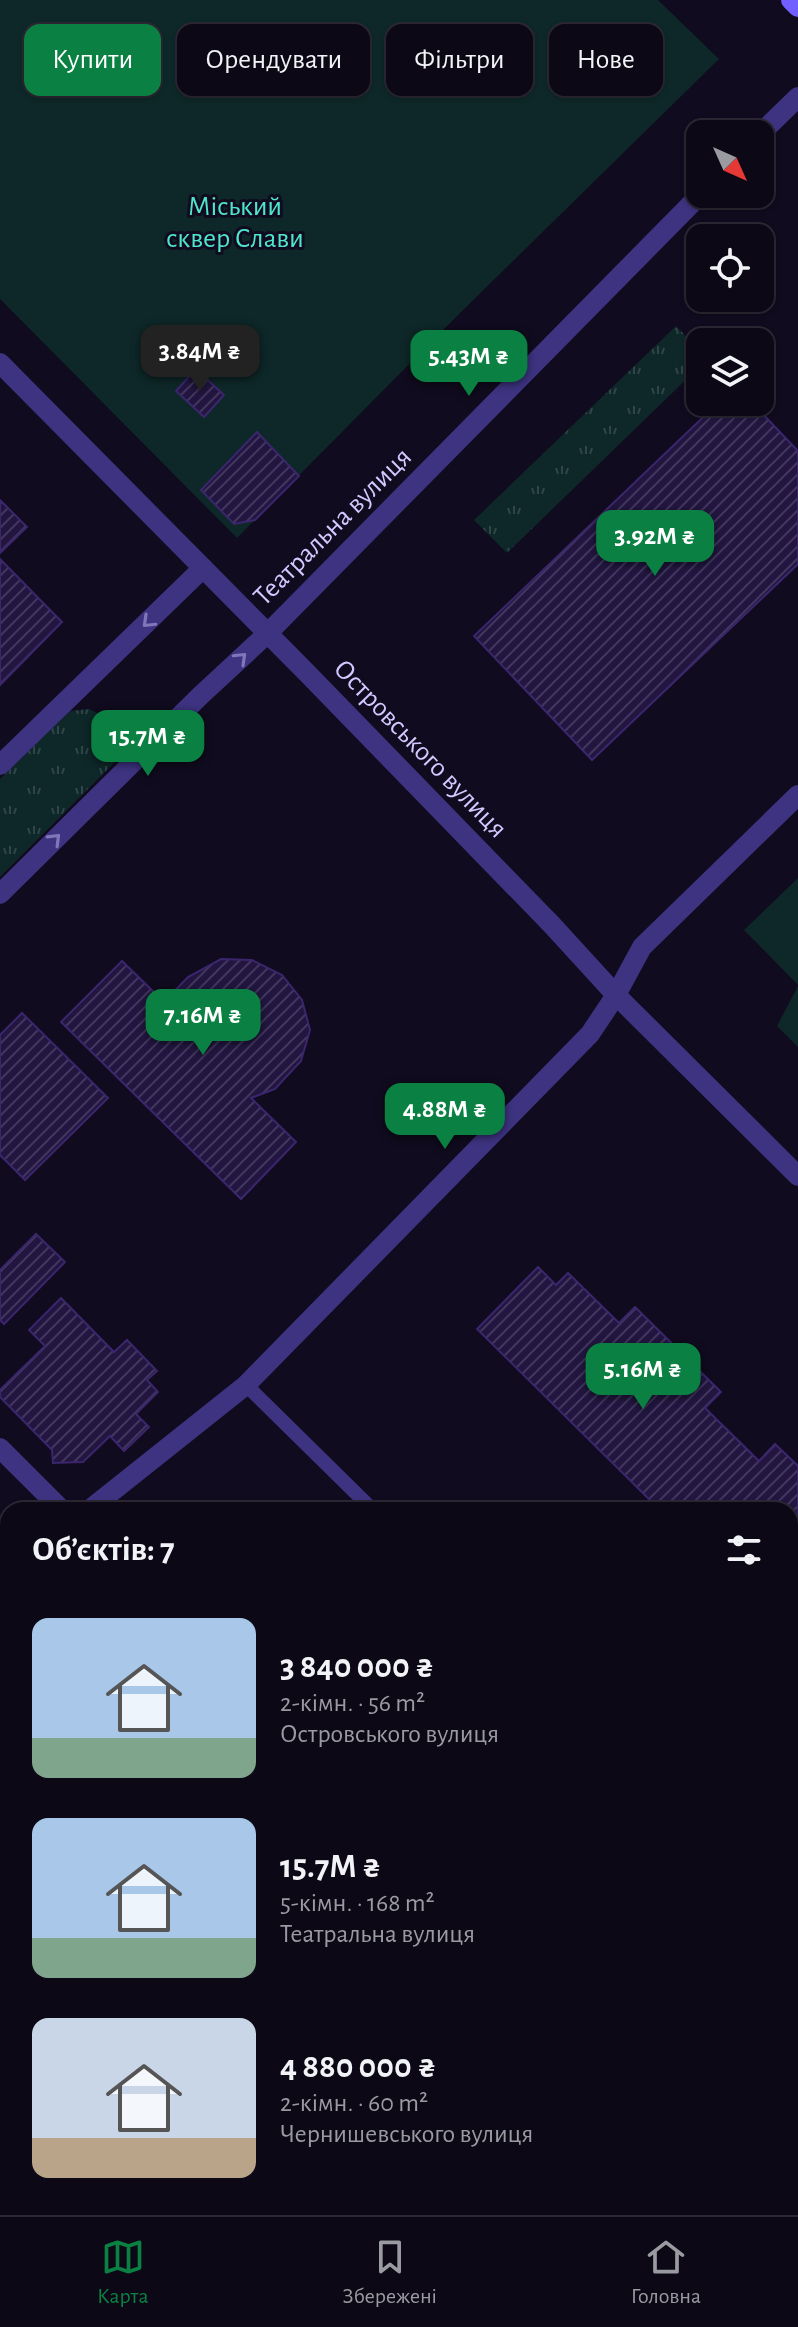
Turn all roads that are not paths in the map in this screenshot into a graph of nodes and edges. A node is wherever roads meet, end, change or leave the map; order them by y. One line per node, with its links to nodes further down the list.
1 (791, 0): 2 (main road)
2 (798, 7)
3 (798, 97): 4 (street)
4 (774, 120)
5 (687, 208): 8 (street, Театральна вулиця)
6 (0, 363): 7 (street, Островського вулиця)
7 (203, 568): 8 (street, Островського вулиця); 9 (street, one-way to 9)
8 (268, 633): 11 (street, Театральна вулиця, one-way to 8); 12 (street, Островського вулиця)
9 (0, 765)
10 (798, 795): 12 (street)
11 (0, 894)
12 (616, 995): 13 (street, Островського вулиця); 14 (street)
13 (798, 1176)
14 (246, 1385): 17 (street); 18 (lane)
15 (0, 1448): 16 (street)
16 (54, 1502)
17 (99, 1502)
18 (365, 1502)

